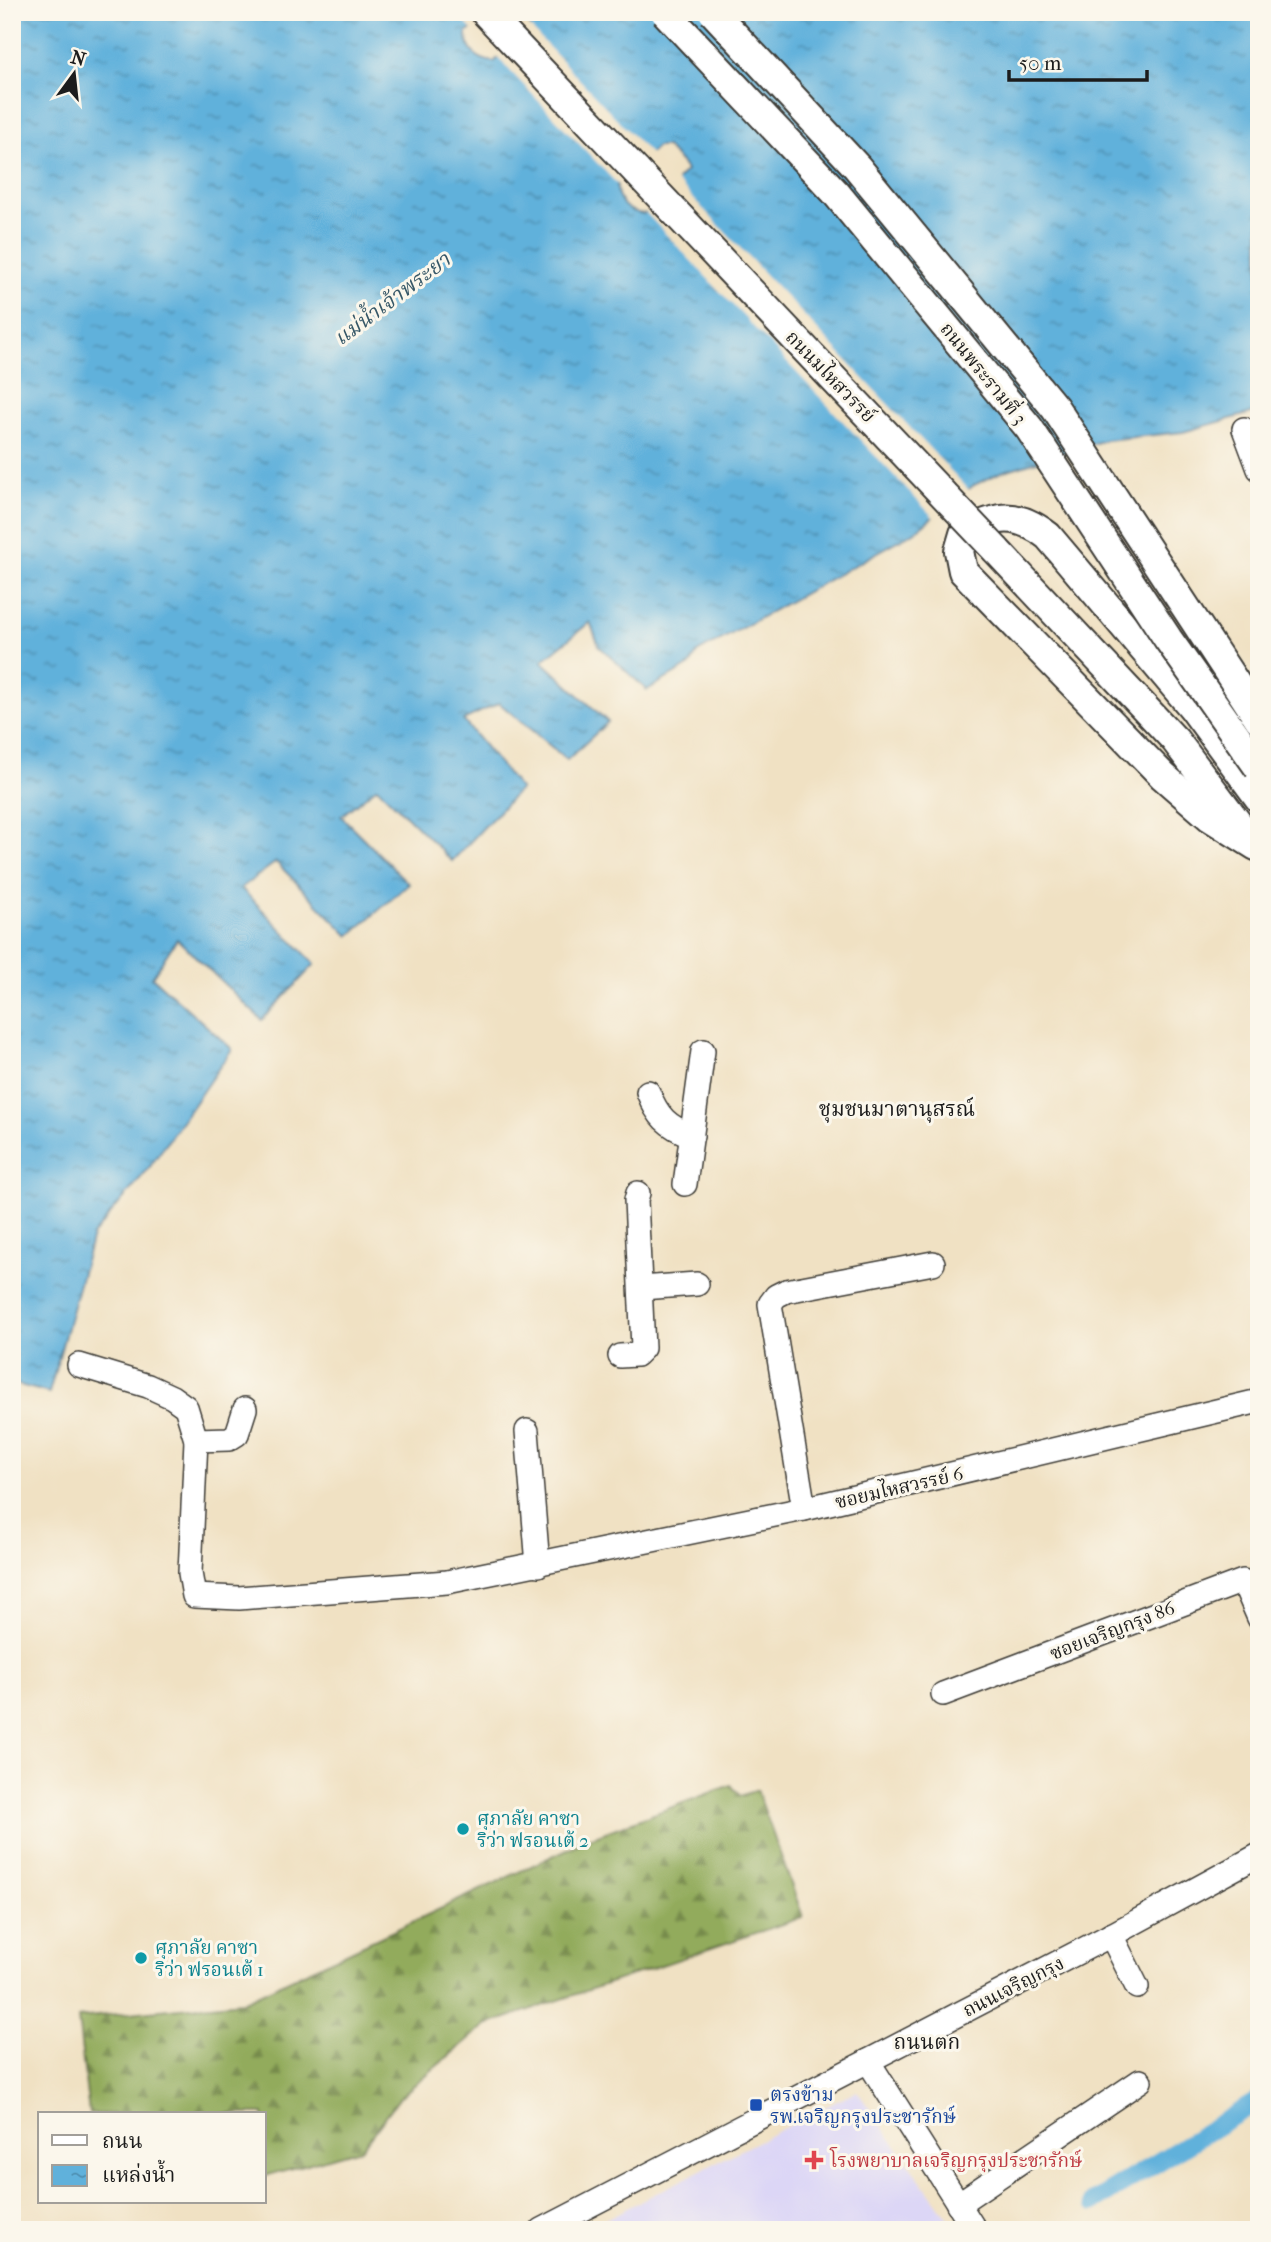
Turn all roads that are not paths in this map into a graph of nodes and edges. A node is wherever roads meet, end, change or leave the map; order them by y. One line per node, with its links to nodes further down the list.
1 (485, 12): 9 (main road, ถนนมไหสวรรย์, bridge)
2 (664, 12): 10 (main road, ถนนพระรามที่ 3, bridge)
3 (713, 12): 8 (main road, ถนนพระรามที่ 3, bridge)
4 (1244, 429): 5 (street)
5 (1259, 469)
6 (1259, 684): 7 (street)
7 (1193, 708): 11 (main road); 12 (main road)
8 (1259, 719)
9 (1175, 740): 11 (main road, ถนนมไหสวรรย์); 12 (main road, ถนนมไหสวรรย์)
10 (1259, 768)
11 (1259, 800)
12 (1257, 848)
13 (703, 1051): 15 (street)
14 (648, 1092): 15 (street)
15 (692, 1136): 16 (street)
16 (685, 1184)
17 (638, 1193): 20 (street)
18 (933, 1263): 27 (street)
19 (696, 1284): 20 (street)
20 (641, 1287): 21 (street)
21 (620, 1356)
22 (79, 1366): 26 (street)
23 (1259, 1401): 27 (street, ซอยมไหสวรรย์ 6)
24 (244, 1409): 26 (street)
25 (527, 1431): 28 (street)
26 (196, 1440): 28 (street, ซอยมไหสวรรย์ 6)
27 (804, 1509): 28 (street, ซอยมไหสวรรย์ 6)
28 (538, 1565)
29 (1259, 1618): 30 (street, ซอยเจริญกรุง 86)
30 (943, 1694)
31 (1259, 1855): 32 (street, ถนนเจริญกรุง)
32 (1111, 1935): 33 (street); 34 (street, ถนนเจริญกรุง)
33 (1137, 1987)
34 (867, 2061): 36 (street); 37 (street, ถนนเจริญกรุง)
35 (1140, 2081): 36 (street)
36 (958, 2204): 38 (street)
37 (542, 2230)
38 (975, 2230)

